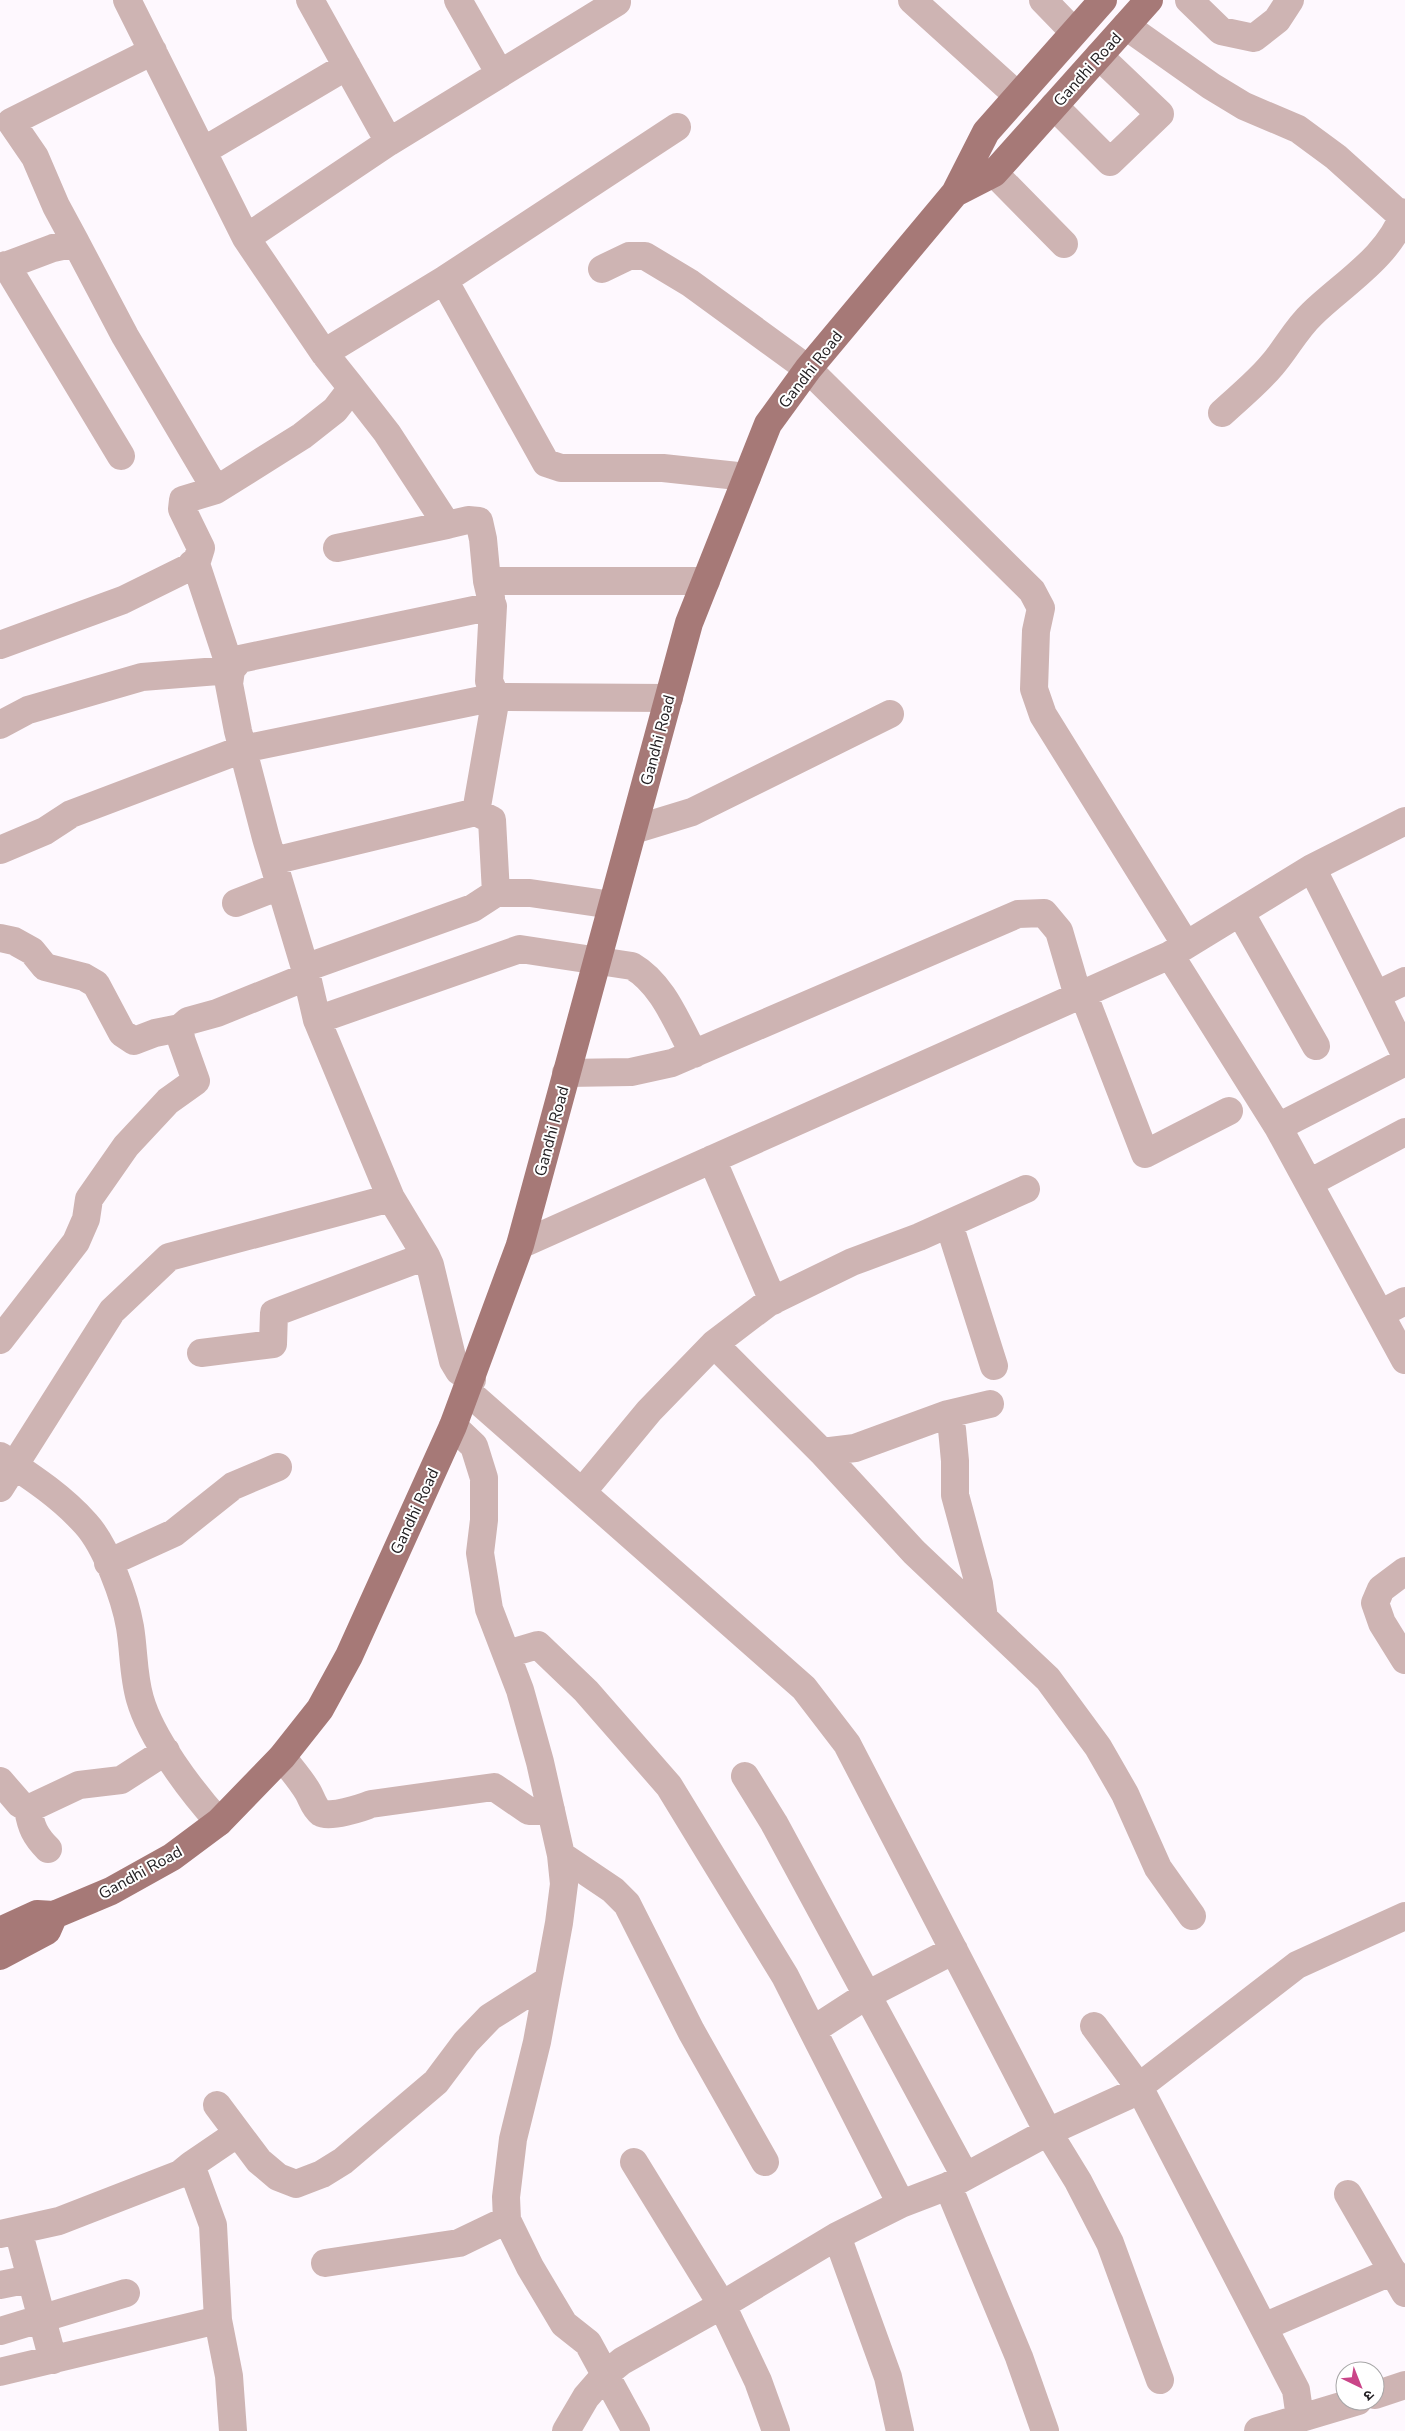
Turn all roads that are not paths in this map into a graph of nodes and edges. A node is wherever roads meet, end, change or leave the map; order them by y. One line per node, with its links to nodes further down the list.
1 (128, 0): 13 (street)
2 (310, 0): 15 (street)
3 (458, 0): 16 (street)
4 (615, 0): 16 (street)
5 (912, 0): 17 (street)
6 (1043, 0): 12 (street)
7 (1103, 0): 12 (main road, Gandhi Road)
8 (1149, 0): 11 (main road, Gandhi Road)
9 (1189, 0): 10 (street)
10 (1290, 0)
11 (1126, 26): 14 (main road, Gandhi Road); 25 (street)
12 (1074, 32): 17 (main road, Gandhi Road)
13 (153, 51): 19 (street); 22 (street)
14 (1099, 56): 18 (main road, Gandhi Road); 18 (street)
15 (347, 66): 21 (street); 22 (street)
16 (500, 74): 21 (street)
17 (1018, 96): 24 (main road, Gandhi Road)
18 (1054, 106): 23 (main road, Gandhi Road)
19 (4, 118): 27 (street)
20 (677, 127): 31 (street)
21 (389, 142): 26 (street)
22 (203, 151): 26 (street)
23 (994, 172): 24 (main road, Gandhi Road); 28 (street)
24 (955, 192): 33 (main road, Gandhi Road)
25 (1404, 213): 35 (street)
26 (246, 238): 32 (street)
27 (76, 243): 29 (street); 38 (street)
28 (1064, 244)
29 (3, 267): 36 (street)
30 (602, 269): 33 (street)
31 (444, 280): 32 (street); 37 (street)
32 (324, 354): 34 (street)
33 (808, 368): 37 (main road, Gandhi Road); 62 (street)
34 (352, 388): 38 (street); 39 (street)
35 (1222, 414)
36 (121, 456)
37 (747, 477): 42 (main road, Gandhi Road)
38 (216, 490): 41 (street)
39 (447, 525): 40 (street); 43 (street)
40 (337, 548)
41 (194, 564): 44 (street); 45 (street)
42 (706, 581): 43 (street); 47 (main road, Gandhi Road)
43 (490, 593): 45 (street); 46 (street)
44 (0, 645)
45 (230, 670): 49 (street); 50 (street)
46 (496, 697): 47 (street); 50 (street); 51 (street)
47 (669, 698): 53 (main road, Gandhi Road)
48 (890, 714): 53 (street)
49 (0, 725)
50 (243, 749): 54 (street); 56 (street)
51 (476, 812): 56 (street); 57 (street)
52 (1405, 821): 55 (street)
53 (633, 830): 59 (main road, Gandhi Road)
54 (0, 850)
55 (1312, 868): 60 (street); 67 (street)
56 (277, 874): 58 (street); 64 (street)
57 (496, 893): 59 (street); 64 (street)
58 (236, 903)
59 (612, 905): 63 (main road, Gandhi Road)
60 (1240, 912): 62 (street); 70 (street)
61 (0, 938): 69 (street)
62 (1178, 950): 66 (street); 76 (street)
63 (597, 962): 68 (street); 71 (street); 74 (main road, Gandhi Road)
64 (306, 972): 68 (street); 69 (street)
65 (1405, 981): 67 (street)
66 (1080, 994): 71 (street); 75 (street); 78 (street)
67 (1376, 996): 72 (street)
68 (317, 1020): 81 (street)
69 (180, 1028): 88 (street)
70 (1316, 1046)
71 (694, 1054): 74 (street)
72 (1405, 1054)
73 (1405, 1062): 76 (street)
74 (566, 1073): 83 (main road, Gandhi Road)
75 (1229, 1111)
76 (1278, 1127): 79 (street)
77 (1405, 1132): 79 (street)
78 (712, 1159): 83 (street); 85 (street)
79 (1309, 1182): 87 (street)
80 (1026, 1189): 82 (street)
81 (391, 1198): 84 (street); 99 (street)
82 (949, 1224): 85 (street); 92 (street)
83 (520, 1245): 93 (main road, Gandhi Road)
84 (426, 1256): 90 (street); 93 (street)
85 (773, 1301): 89 (street)
86 (1405, 1301): 87 (street)
87 (1380, 1314): 91 (street)
88 (0, 1340)
89 (714, 1344): 97 (street); 100 (street)
90 (201, 1353)
91 (1405, 1360)
92 (994, 1366)
93 (469, 1385): 96 (main road, Gandhi Road); 100 (street)
94 (990, 1404): 95 (street)
95 (948, 1414): 97 (street); 103 (street)
96 (453, 1426): 104 (street); 107 (main road, Gandhi Road)
97 (822, 1452): 103 (street)
98 (278, 1467): 101 (street)
99 (4, 1470): 101 (street)
100 (582, 1492): 119 (street)
101 (108, 1563): 106 (street)
102 (1405, 1571): 105 (street)
103 (984, 1618): 116 (street)
104 (507, 1654): 111 (street); 124 (street)
105 (1405, 1660)
106 (166, 1751): 110 (street); 112 (street)
107 (282, 1757): 111 (street); 112 (main road, Gandhi Road)
108 (745, 1776): 122 (street)
109 (0, 1781): 110 (street)
110 (28, 1809): 113 (street)
111 (551, 1810): 114 (street)
112 (219, 1822): 115 (main road, Gandhi Road)
113 (48, 1849)
114 (561, 1855): 121 (street); 130 (street)
115 (54, 1914): 118 (main road, Gandhi Road); 120 (main road)
116 (1192, 1916)
117 (1405, 1916): 125 (street)
118 (0, 1931)
119 (954, 1950): 122 (street); 127 (street)
120 (0, 1956)
121 (547, 1981): 128 (street); 135 (street)
122 (867, 1995): 124 (street); 132 (street)
123 (1094, 2026): 125 (street)
124 (813, 2030): 134 (street)
125 (1139, 2087): 127 (street); 155 (street)
126 (217, 2105): 128 (street)
127 (1048, 2132): 132 (street); 151 (street)
128 (238, 2133): 131 (street)
129 (634, 2162): 143 (street)
130 (765, 2162)
131 (191, 2165): 136 (street); 145 (street)
132 (956, 2181): 134 (street); 161 (street)
133 (1348, 2194): 140 (street)
134 (902, 2204): 137 (street)
135 (507, 2220): 138 (street); 150 (street)
136 (9, 2232): 139 (street)
137 (837, 2236): 143 (street); 160 (street)
138 (324, 2263)
139 (30, 2279): 141 (street); 144 (street)
140 (1399, 2282): 146 (street)
141 (0, 2285)
142 (126, 2293): 144 (street)
143 (722, 2305): 150 (street); 159 (street)
144 (41, 2319): 147 (street); 148 (street)
145 (218, 2320): 148 (street); 156 (street)
146 (1275, 2322)
147 (0, 2331)
148 (53, 2360): 149 (street)
149 (0, 2372)
150 (606, 2374): 157 (street); 158 (street)
151 (1160, 2380)
152 (1405, 2385): 153 (street)
153 (1385, 2392)
154 (1335, 2408): 155 (street)
155 (1300, 2418): 162 (street)
156 (234, 2431)
157 (566, 2431)
158 (636, 2431)
159 (776, 2431)
160 (900, 2431)
161 (1044, 2431)
162 (1258, 2431)

